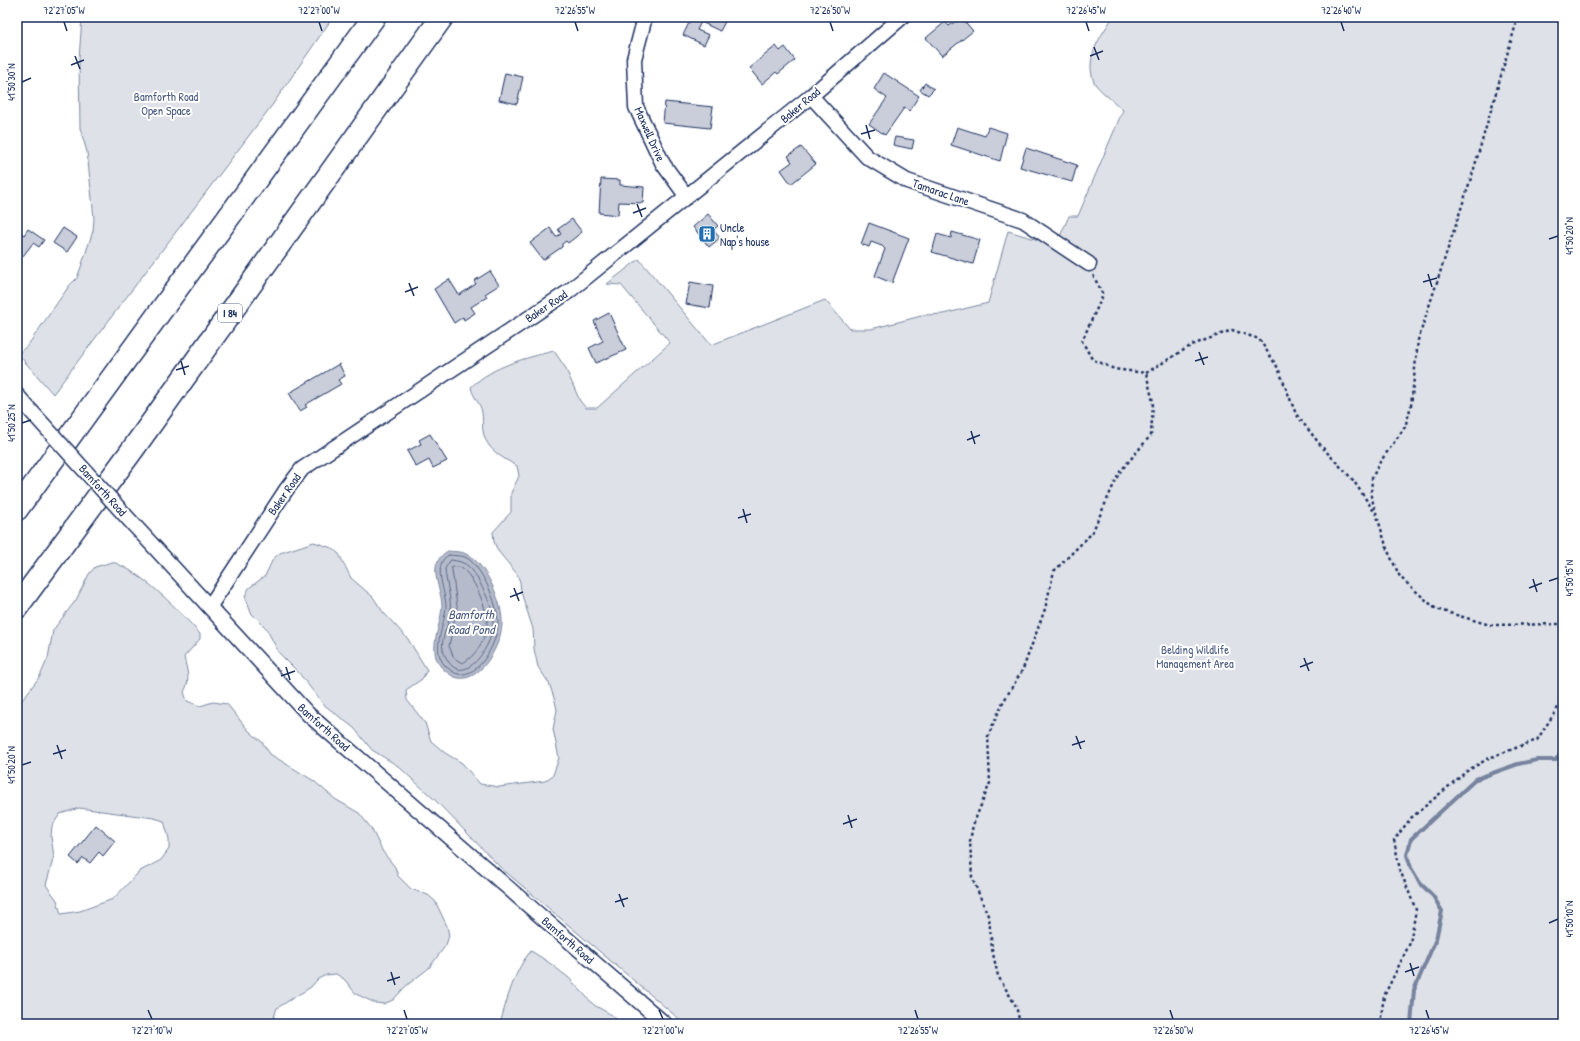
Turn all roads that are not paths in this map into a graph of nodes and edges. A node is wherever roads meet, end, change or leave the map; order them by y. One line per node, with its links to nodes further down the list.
1 (374, 17): 9 (highway)
2 (442, 17): 11 (highway, I 84)
3 (645, 17): 6 (street, Maxwell Drive)
4 (902, 17): 5 (street, Baker Road)
5 (811, 96): 6 (street, Baker Road); 7 (street, Tamarac Lane)
6 (687, 197): 10 (street, Baker Road)
7 (1089, 264)
8 (17, 395): 10 (street, Bamforth Road, bridge)
9 (17, 509)
10 (210, 606): 12 (street, Bamforth Road)
11 (17, 607)
12 (665, 1024)

